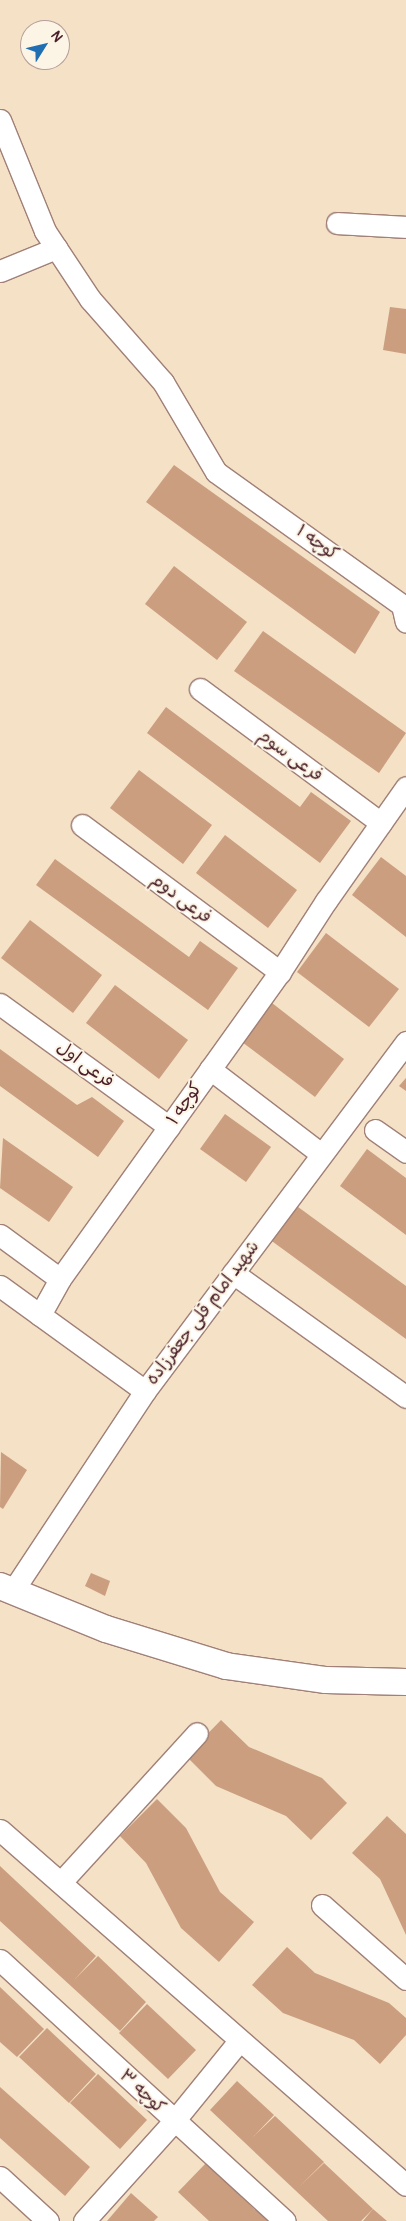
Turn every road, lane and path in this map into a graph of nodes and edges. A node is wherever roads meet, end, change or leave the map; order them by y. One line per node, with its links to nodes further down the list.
1 (0, 120): 4 (street)
2 (337, 223): 3 (street)
3 (406, 227)
4 (56, 248): 5 (street); 6 (street, کوچه ۱)
5 (0, 271)
6 (406, 622)
7 (200, 689): 9 (street, فرعی سوم)
8 (406, 788): 9 (street, کوچه ۱)
9 (381, 823): 11 (street, کوچه ۱)
10 (82, 826): 11 (street, فرعی دوم)
11 (280, 972): 14 (street, کوچه ۱)
12 (0, 1004): 15 (street, فرعی اول)
13 (406, 1042): 18 (street, شهید امام قلی جعفرزاده)
14 (210, 1069): 15 (street, کوچه ۱); 18 (street)
15 (169, 1127): 21 (street, کوچه ۱)
16 (375, 1130): 17 (street)
17 (406, 1152)
18 (321, 1154): 20 (street, شهید امام قلی جعفرزاده)
19 (0, 1235): 21 (street)
20 (233, 1273): 24 (street, شهید امام قلی جعفرزاده); 25 (street)
21 (60, 1279): 23 (street, کوچه ۱)
22 (0, 1286): 23 (street)
23 (40, 1315): 24 (street)
24 (144, 1391): 26 (street, شهید امام قلی جعفرزاده)
25 (406, 1397)
26 (6, 1589): 27 (main road)
27 (406, 1682)
28 (197, 1734): 30 (street)
29 (0, 1830): 30 (street)
30 (62, 1881): 34 (street)
31 (322, 1905): 33 (street)
32 (0, 1960): 35 (street, کوچه ۳)
33 (406, 1979)
34 (239, 2041): 35 (street); 37 (street)
35 (174, 2121): 39 (street); 40 (street, کوچه ۳)
36 (0, 2177): 38 (street)
37 (406, 2184)
38 (48, 2221)
39 (84, 2221)
40 (285, 2221)

